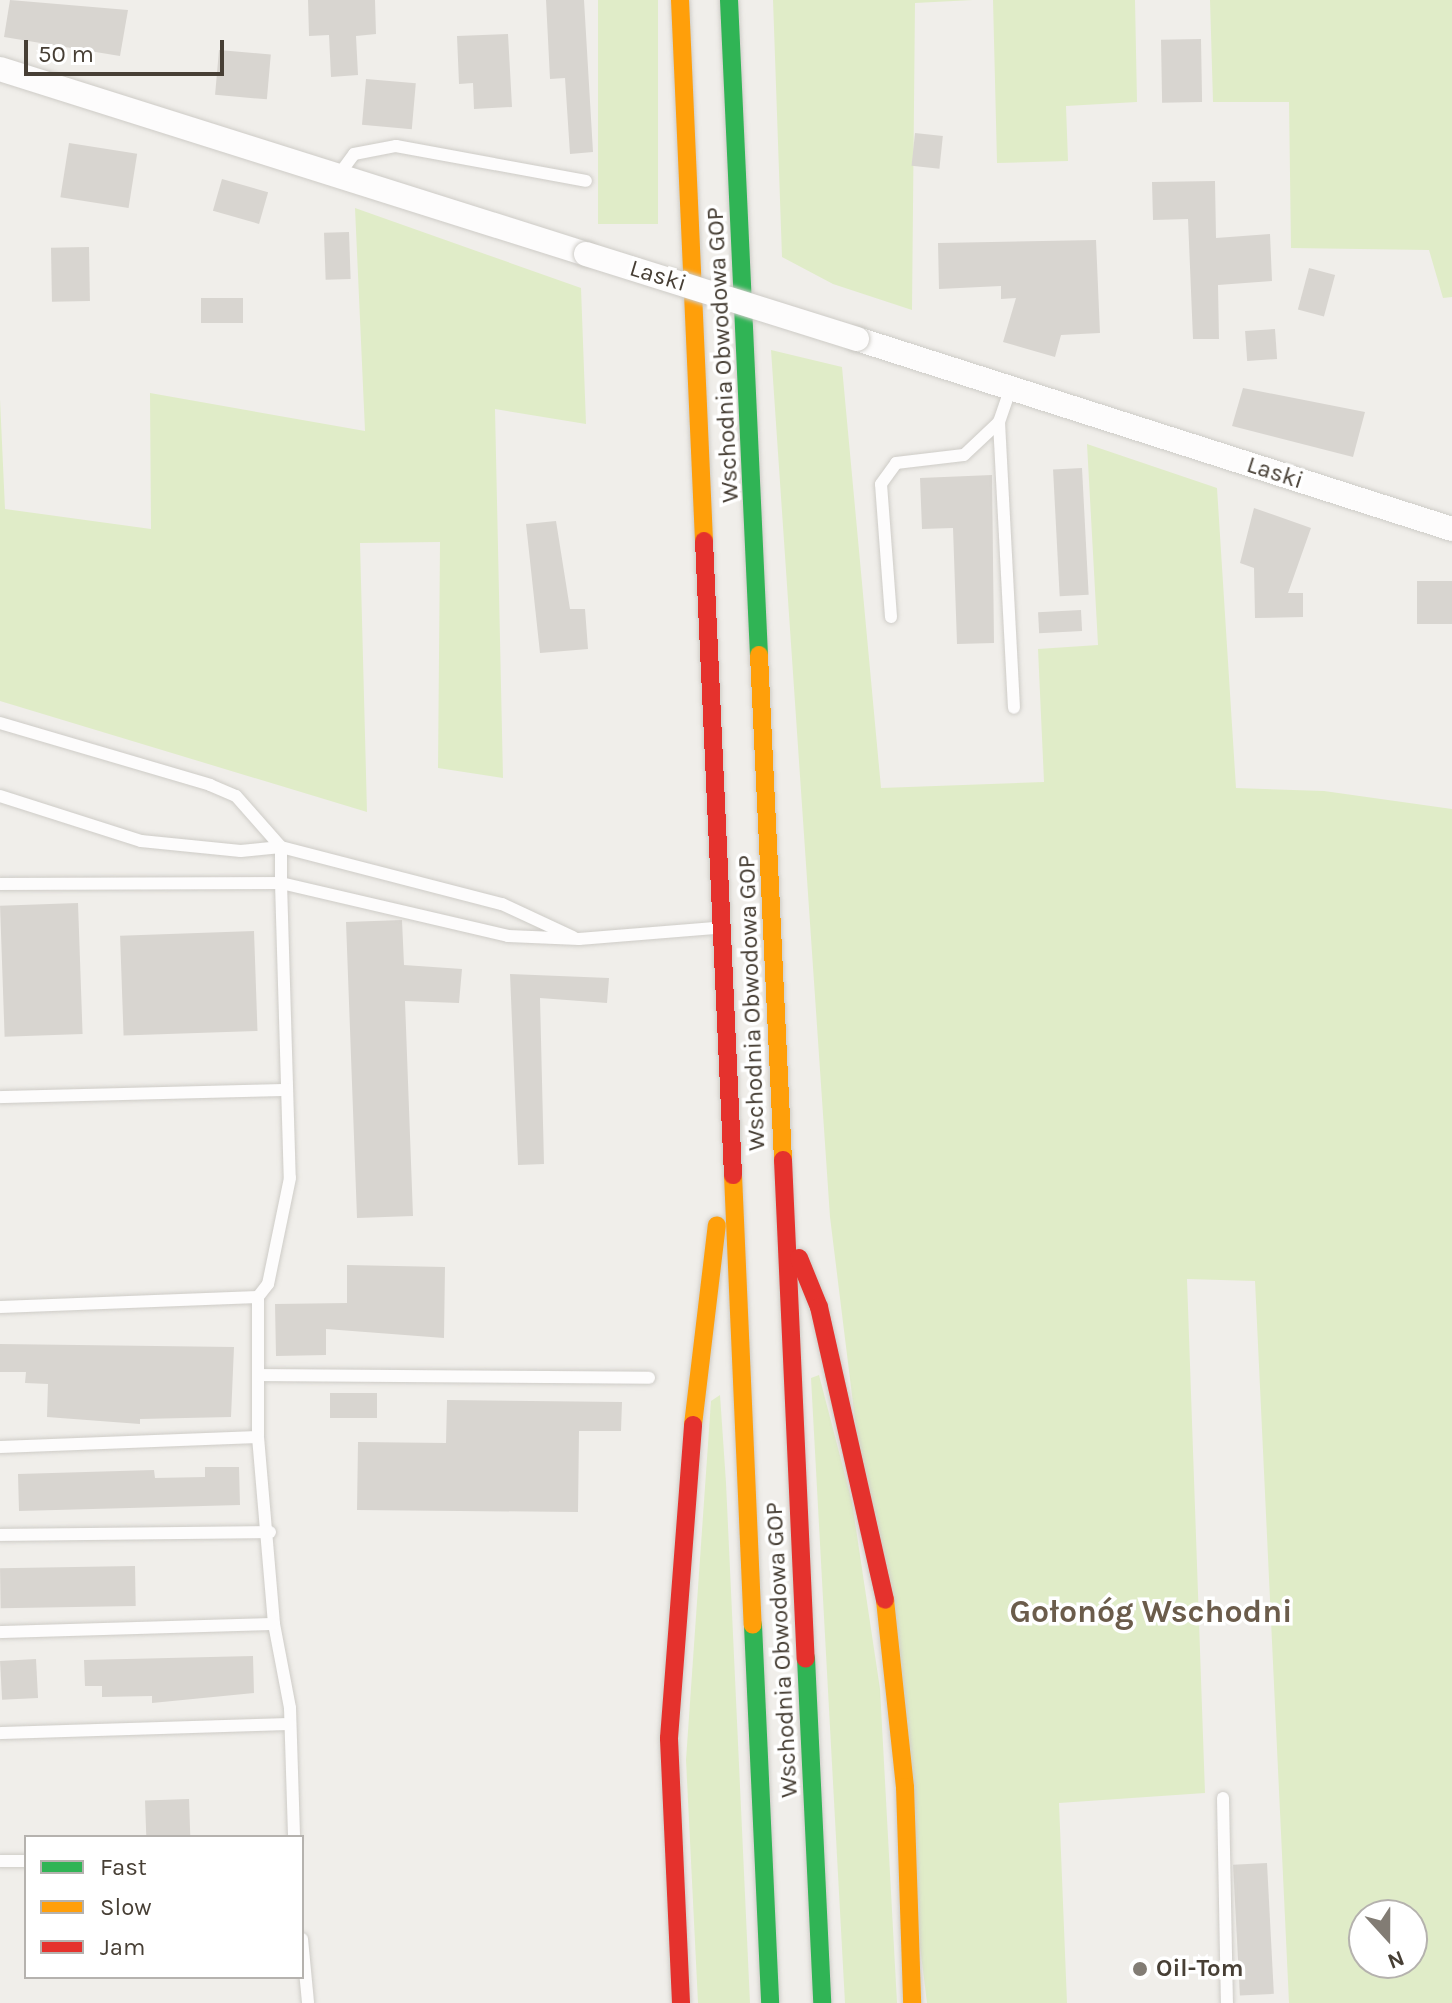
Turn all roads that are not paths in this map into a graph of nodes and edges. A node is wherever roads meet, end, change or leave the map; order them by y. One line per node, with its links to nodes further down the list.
1 (680, 0): 16 (highway, Wschodnia Obwodowa GOP)
2 (729, 0): 21 (highway, Wschodnia Obwodowa GOP)
3 (0, 69): 4 (street, Laski)
4 (338, 176): 5 (lane); 6 (street, Laski, bridge)
5 (586, 181)
6 (1011, 388): 7 (lane); 8 (street, Laski)
7 (999, 422): 9 (lane); 10 (lane)
8 (1452, 529)
9 (891, 617)
10 (1014, 708)
11 (0, 723): 13 (lane)
12 (0, 796): 13 (lane)
13 (281, 847): 14 (lane); 17 (lane)
14 (281, 883): 15 (lane); 17 (lane); 18 (lane)
15 (0, 884)
16 (722, 927): 17 (lane); 20 (highway, Wschodnia Obwodowa GOP)
17 (579, 939)
18 (287, 1090): 19 (lane); 22 (lane)
19 (0, 1097)
20 (732, 1141): 40 (highway); 41 (highway, Wschodnia Obwodowa GOP)
21 (786, 1223): 42 (highway, Wschodnia Obwodowa GOP); 43 (highway)
22 (258, 1297): 23 (lane); 24 (lane)
23 (0, 1307)
24 (258, 1375): 25 (lane); 26 (lane)
25 (649, 1378)
26 (258, 1437): 27 (lane); 28 (lane)
27 (0, 1447)
28 (270, 1532): 29 (lane); 30 (lane)
29 (0, 1535)
30 (274, 1624): 31 (lane); 32 (lane)
31 (0, 1632)
32 (290, 1724): 33 (lane); 35 (lane)
33 (0, 1733)
34 (1223, 1798): 44 (lane)
35 (294, 1835)
36 (0, 1861): 37 (lane)
37 (24, 1861)
38 (304, 1960): 39 (lane)
39 (308, 2003)
40 (681, 2003)
41 (770, 2003)
42 (822, 2003)
43 (912, 2003)
44 (1227, 2003)

